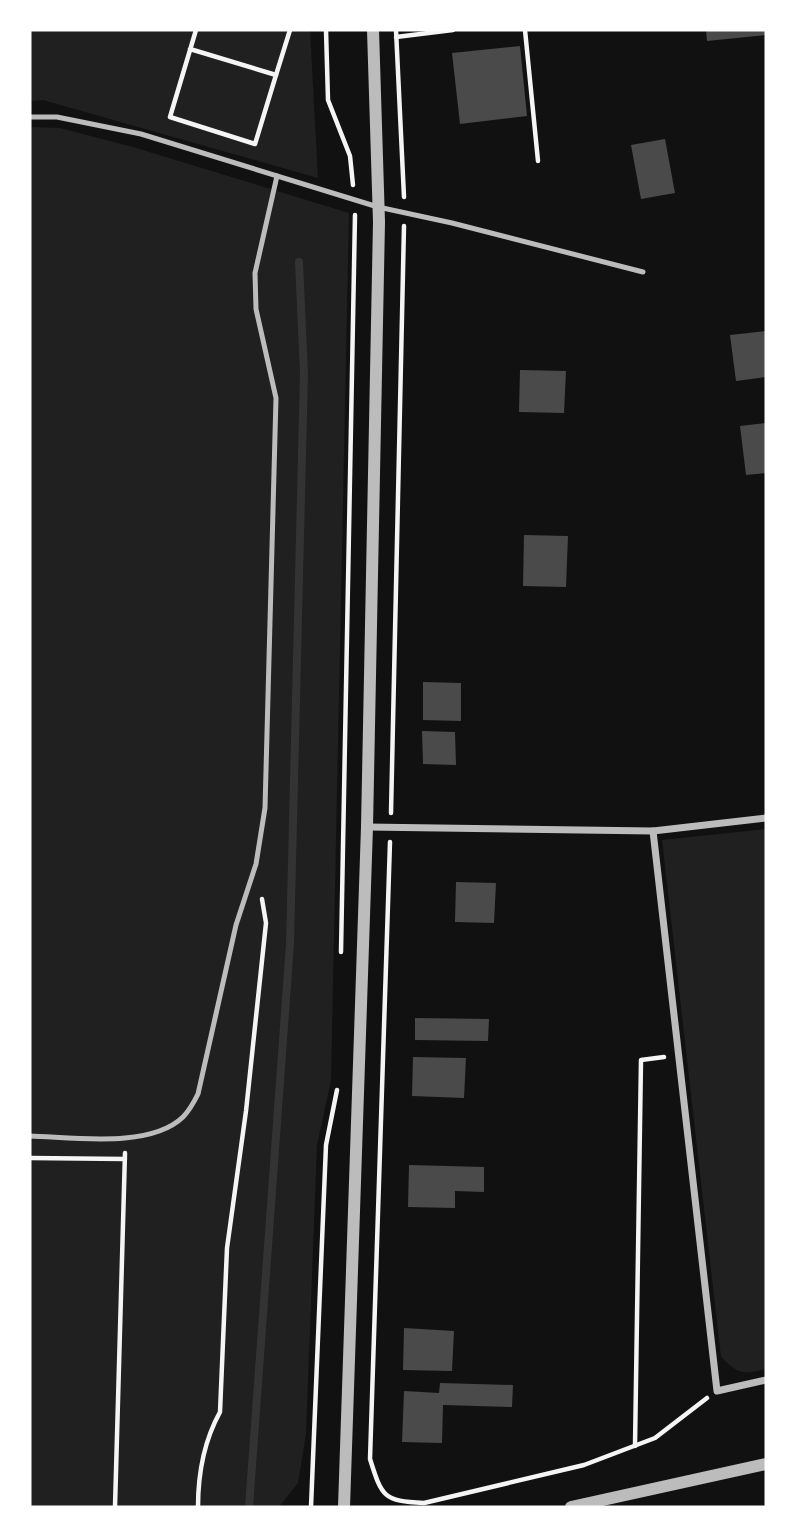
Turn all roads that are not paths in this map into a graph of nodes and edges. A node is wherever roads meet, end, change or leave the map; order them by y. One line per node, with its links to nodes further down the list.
1 (373, 30): 4 (street)
2 (30, 117): 3 (lane)
3 (277, 176): 4 (lane); 9 (lane)
4 (378, 207): 5 (lane); 7 (street)
5 (643, 272)
6 (766, 818): 8 (street)
7 (367, 827): 8 (street); 12 (street)
8 (653, 831): 10 (street)
9 (30, 1136)
10 (766, 1380)
11 (766, 1464): 13 (street)
12 (344, 1507)
13 (571, 1507)

